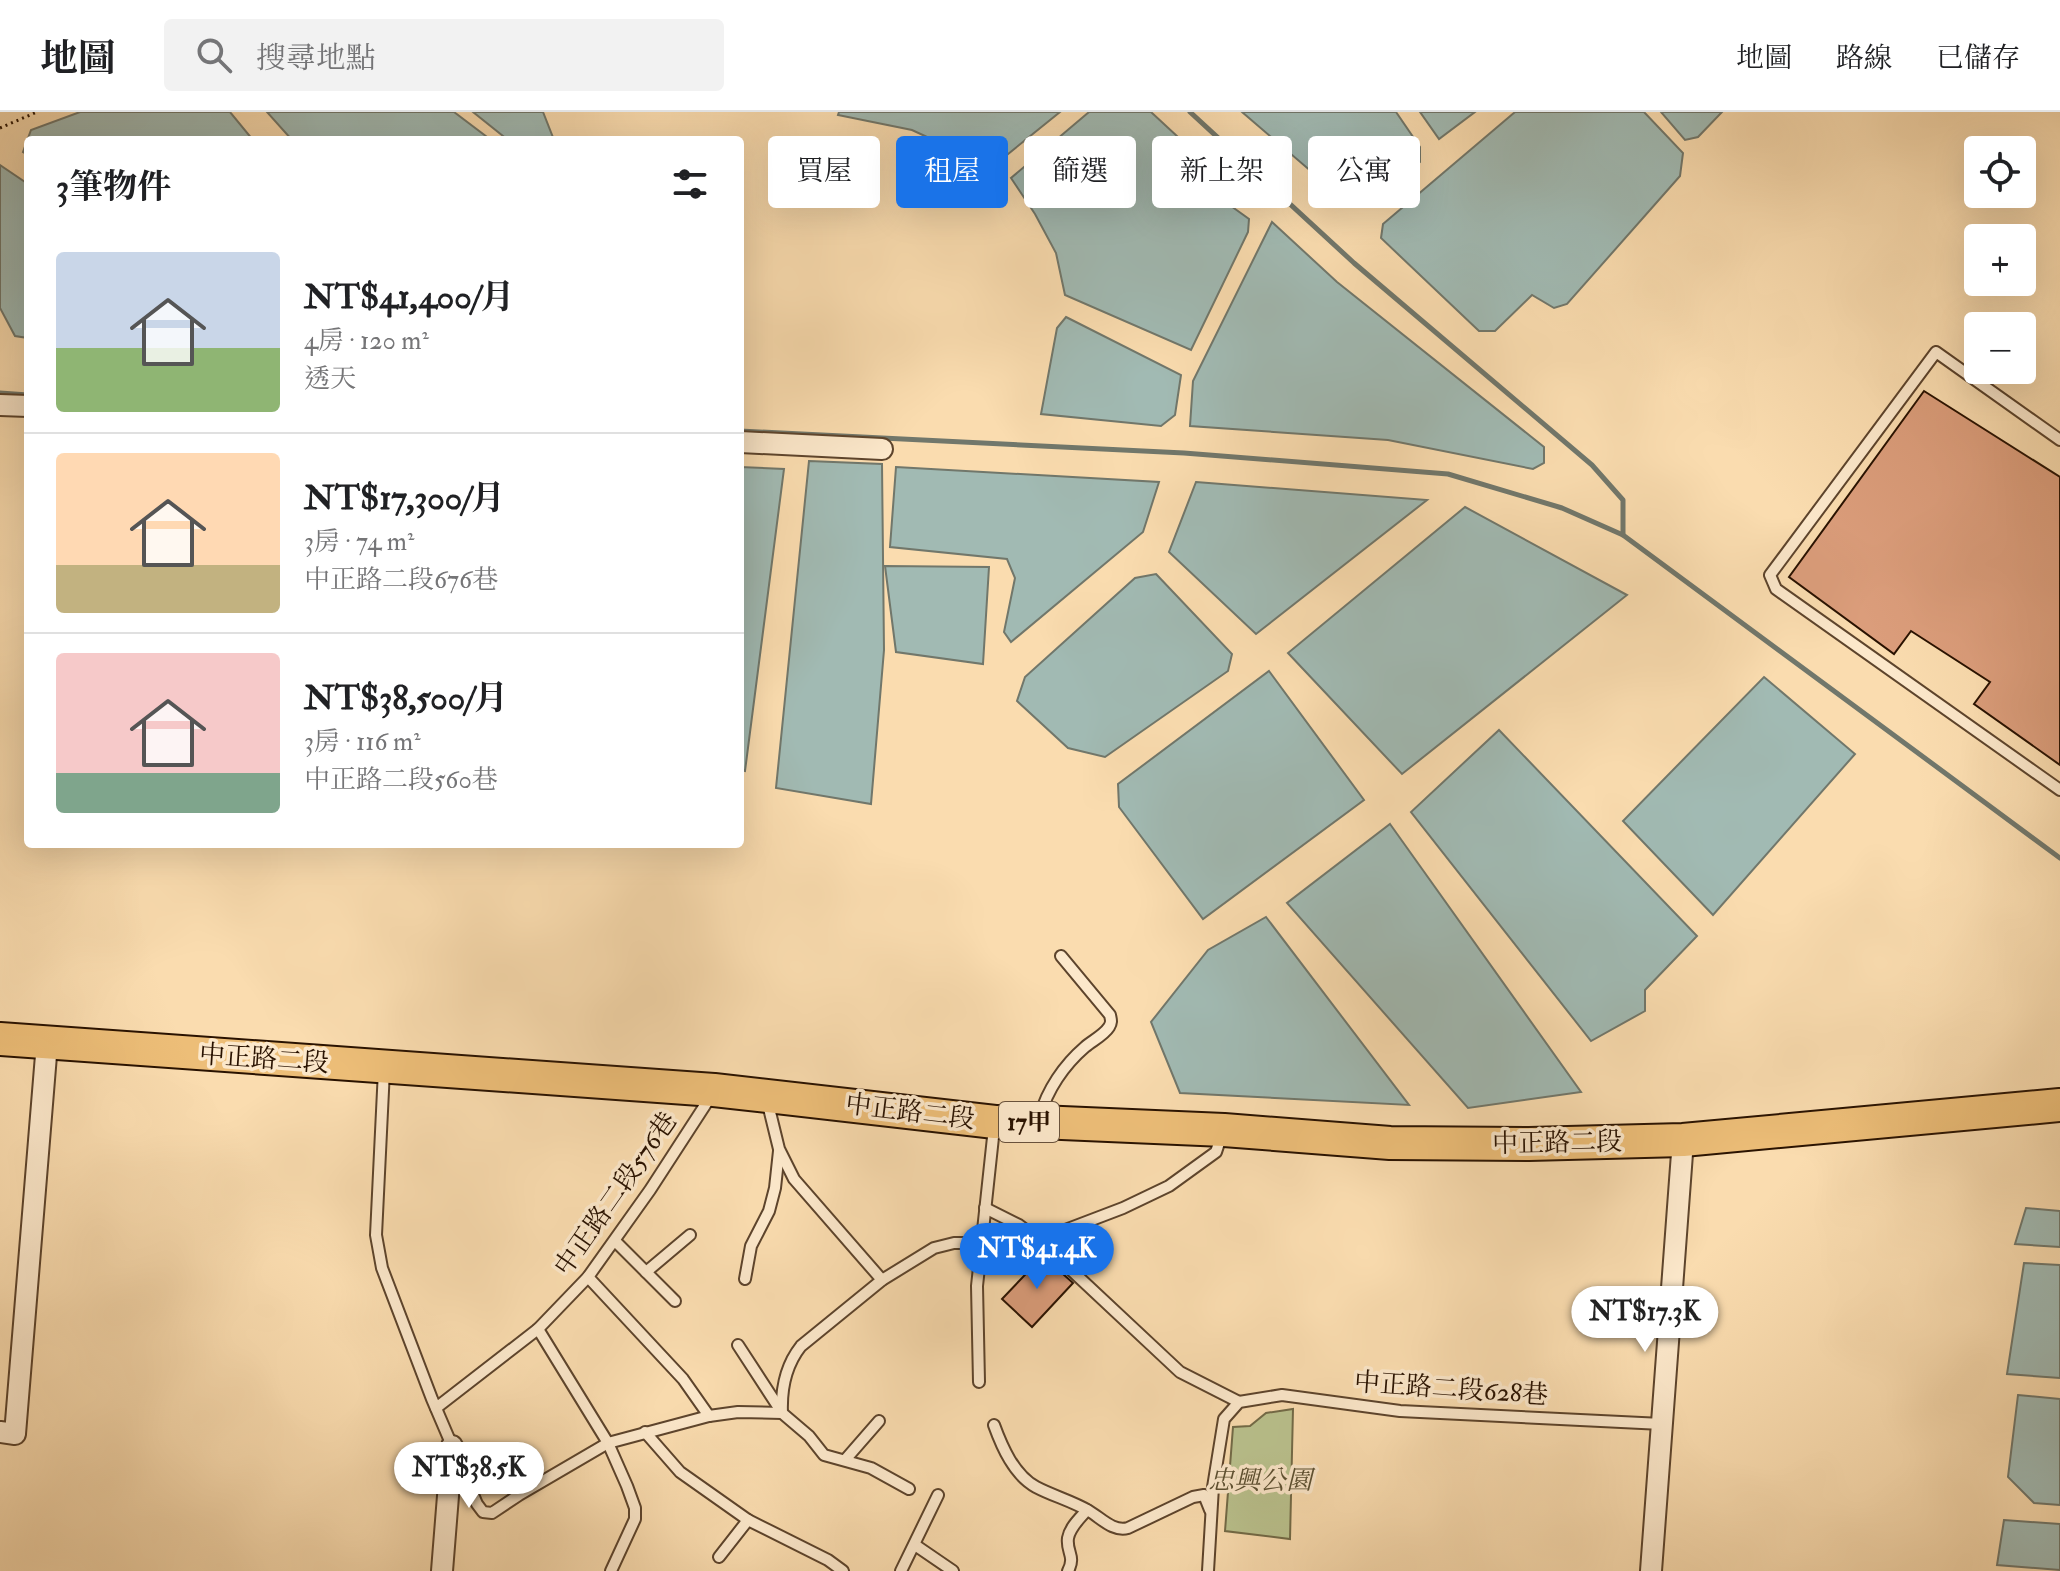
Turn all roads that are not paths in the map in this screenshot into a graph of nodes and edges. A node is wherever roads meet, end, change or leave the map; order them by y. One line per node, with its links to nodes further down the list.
1 (0, 405): 2 (street)
2 (24, 406)
3 (2060, 440): 6 (lane)
4 (744, 442): 5 (street)
5 (882, 449)
6 (2060, 790)
7 (1061, 956): 15 (lane)
8 (0, 1039): 9 (main road, 中正路二段 / 17甲)
9 (47, 1043): 10 (main road, 中正路二段 / 17甲); 39 (street)
10 (384, 1067): 11 (main road, 中正路二段 / 17甲); 33 (lane)
11 (714, 1090): 12 (main road, 中正路二段 / 17甲); 22 (lane, 中正路二段576巷)
12 (765, 1096): 14 (main road, 中正路二段 / 17甲); 18 (lane)
13 (2060, 1105): 17 (main road, 中正路二段 / 17甲)
14 (995, 1122): 15 (main road, 中正路二段 / 17甲); 19 (lane)
15 (1039, 1122): 16 (main road, 中正路二段 / 17甲)
16 (1224, 1130): 17 (main road, 中正路二段 / 17甲); 21 (lane)
17 (1683, 1140): 37 (street)
18 (779, 1149): 26 (lane); 27 (lane)
19 (985, 1208): 21 (lane); 23 (lane)
20 (690, 1235): 24 (lane)
21 (1039, 1240): 32 (lane)
22 (615, 1241): 24 (lane); 25 (lane, 中正路二段576巷)
23 (981, 1243): 27 (lane); 31 (lane)
24 (646, 1272): 28 (lane)
25 (588, 1277): 29 (lane, 中正路二段576巷); 35 (lane)
26 (745, 1279)
27 (882, 1280): 34 (lane)
28 (675, 1301)
29 (538, 1329): 33 (lane, 中正路二段576巷); 41 (lane)
30 (738, 1345): 34 (lane)
31 (979, 1382)
32 (1239, 1402): 37 (lane, 中正路二段628巷); 47 (lane)
33 (436, 1408): 42 (lane)
34 (782, 1413): 35 (lane); 43 (lane)
35 (709, 1416): 40 (lane)
36 (879, 1421): 43 (lane)
37 (1662, 1424): 58 (street)
38 (994, 1425): 46 (lane)
39 (0, 1432)
40 (645, 1432): 41 (lane); 48 (lane)
41 (608, 1443): 42 (lane); 52 (lane)
42 (452, 1446): 51 (street)
43 (845, 1460): 44 (lane)
44 (909, 1489)
45 (938, 1495): 49 (lane)
46 (1087, 1510): 47 (lane); 56 (lane)
47 (1212, 1513): 57 (lane)
48 (748, 1520): 50 (lane); 53 (lane)
49 (915, 1545): 54 (lane); 55 (lane)
50 (719, 1557)
51 (442, 1571)
52 (611, 1571)
53 (843, 1571)
54 (901, 1571)
55 (953, 1571)
56 (1068, 1571)
57 (1208, 1571)
58 (1651, 1571)

